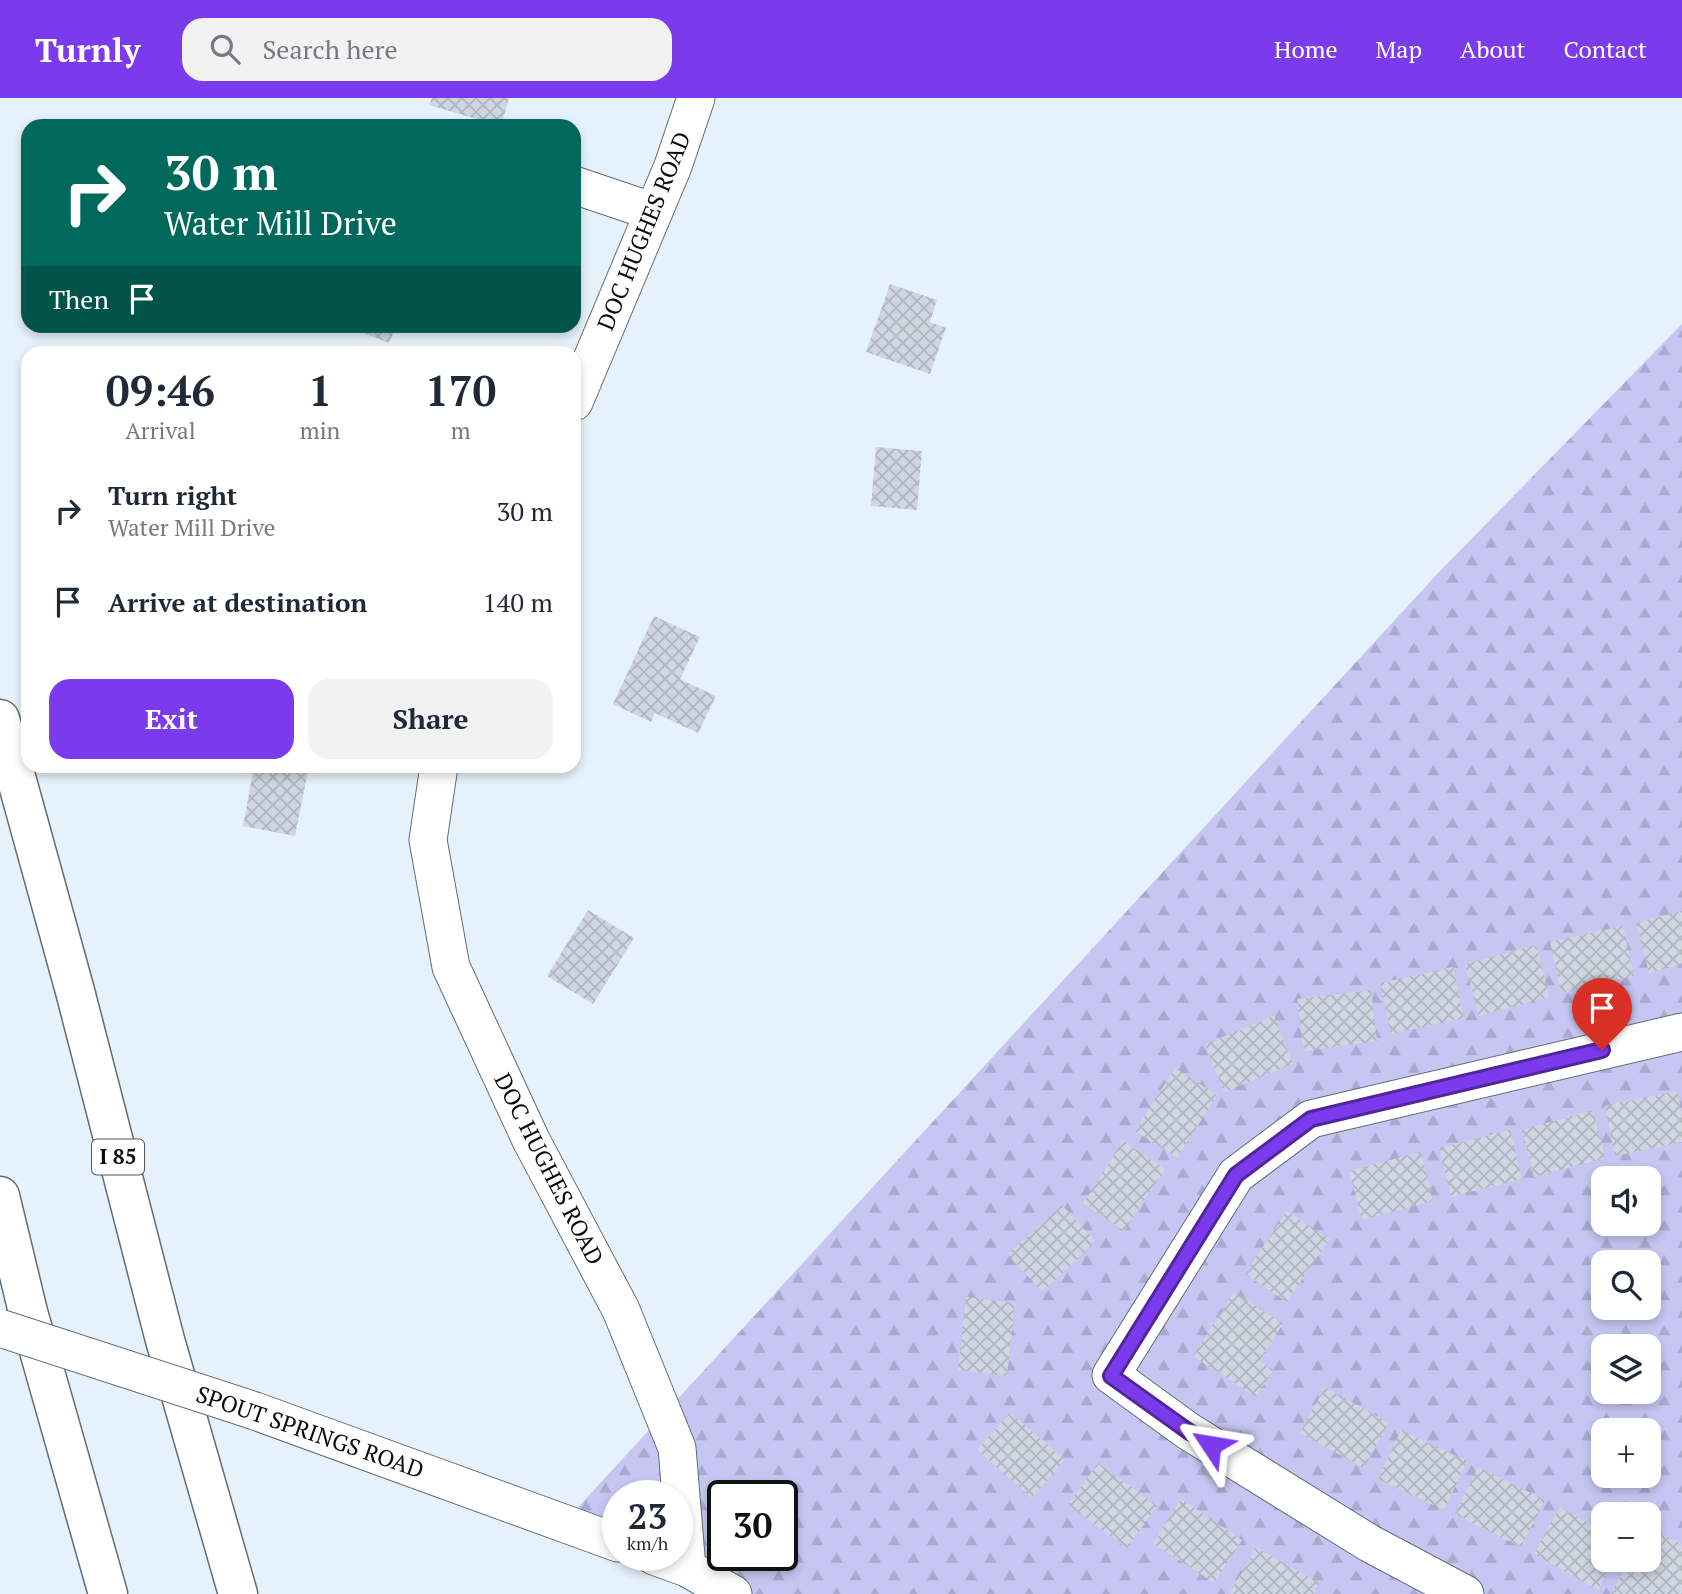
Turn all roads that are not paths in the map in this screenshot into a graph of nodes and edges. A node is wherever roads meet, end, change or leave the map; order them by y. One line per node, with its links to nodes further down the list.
1 (696, 98): 3 (street, DOC HUGHES ROAD)
2 (581, 187): 3 (street)
3 (654, 212): 4 (street, DOC HUGHES ROAD)
4 (581, 385)
5 (0, 719): 14 (highway, I 85)
6 (438, 773): 10 (street, DOC HUGHES ROAD)
7 (1682, 1031): 16 (street)
8 (0, 1196): 13 (highway)
9 (0, 1328): 11 (street, SPOUT SPRINGS ROAD, bridge)
10 (675, 1480)
11 (602, 1537)
12 (688, 1571): 15 (street)
13 (108, 1594)
14 (238, 1594)
15 (733, 1594)
16 (1465, 1594)

